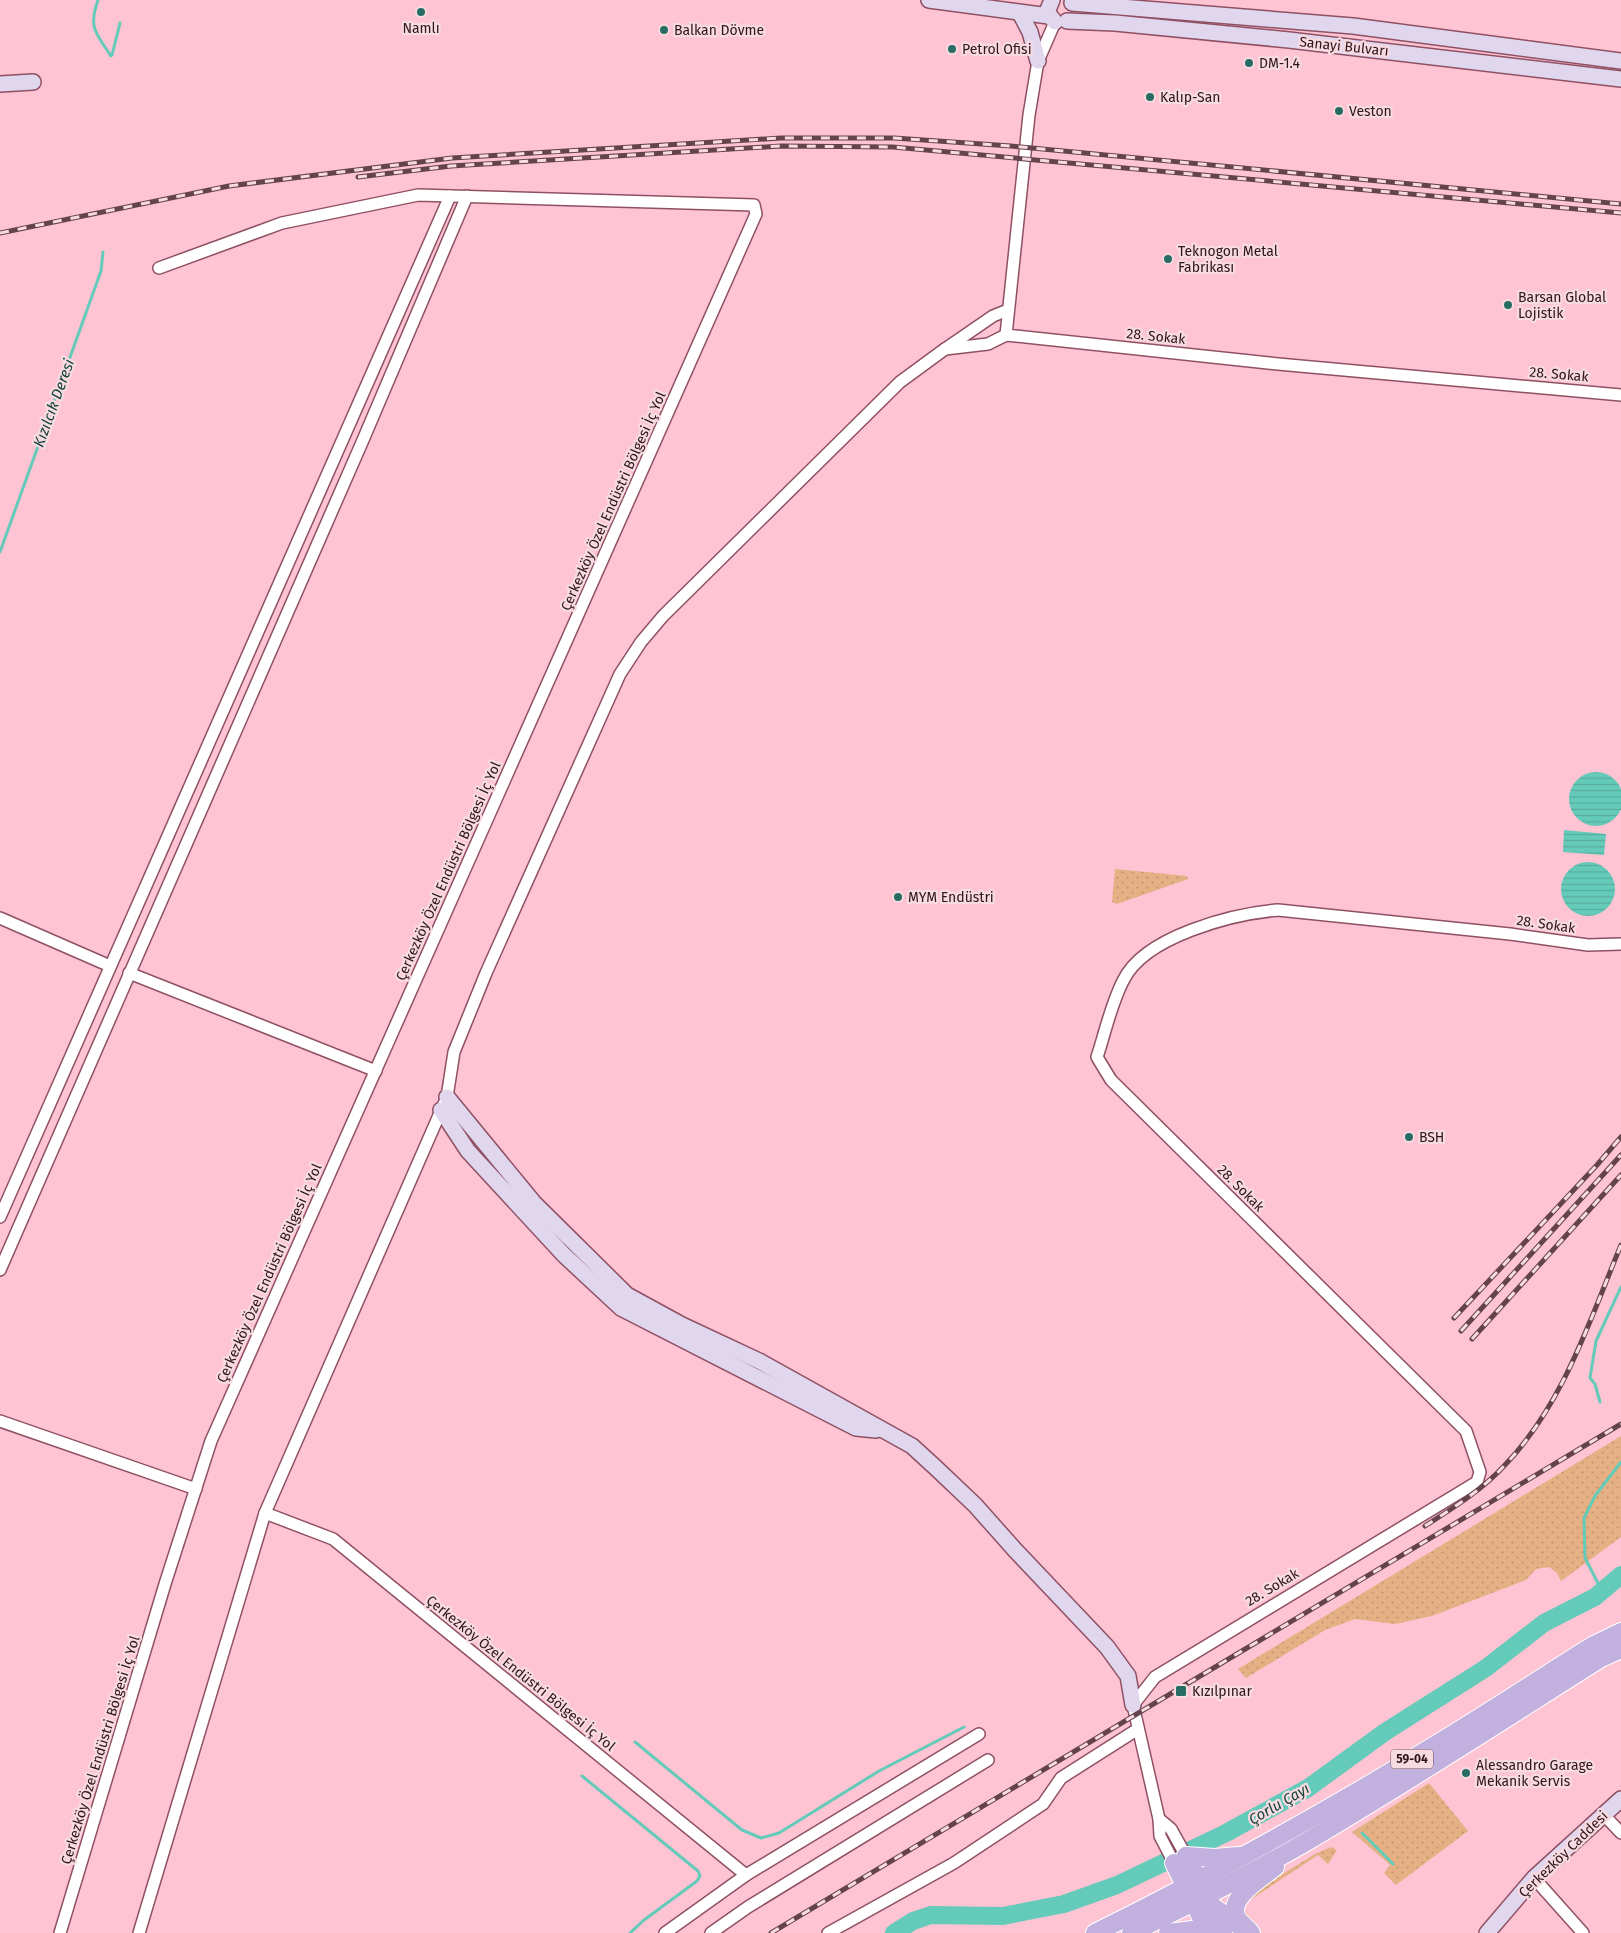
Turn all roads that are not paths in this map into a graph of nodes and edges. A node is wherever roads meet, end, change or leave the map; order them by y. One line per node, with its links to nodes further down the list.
1 (929, 0): 4 (main road, Sanayi Bulvarı)
2 (1052, 0): 5 (main road)
3 (1070, 2): 5 (main road); 7 (main road, Sanayi Bulvarı)
4 (1020, 13): 5 (main road, Sanayi Bulvarı); 6 (main road)
5 (1057, 20): 6 (street); 8 (main road, Sanayi Bulvarı)
6 (1038, 61): 14 (street)
7 (1621, 62)
8 (1621, 79)
9 (33, 82): 10 (main road)
10 (0, 84)
11 (450, 196): 12 (street, Çerkezköy Özel Endüstri Bölgesi İç Yol); 13 (street, Çerkezköy Özel Endüstri Bölgesi İç Yol); 20 (street)
12 (467, 196): 21 (street); 22 (street, Çerkezköy Özel Endüstri Bölgesi İç Yol)
13 (159, 268)
14 (1008, 310): 15 (street); 16 (street)
15 (1006, 335): 16 (street); 17 (street, 28. Sokak)
16 (945, 349): 23 (street)
17 (1621, 394)
18 (0, 918): 20 (street)
19 (1621, 944): 31 (street, 28. Sokak)
20 (110, 966): 24 (street)
21 (129, 973): 22 (street); 25 (street)
22 (376, 1071): 27 (street, Çerkezköy Özel Endüstri Bölgesi İç Yol)
23 (444, 1104): 28 (street); 31 (main road)
24 (0, 1217)
25 (0, 1270)
26 (0, 1420): 27 (street)
27 (196, 1489): 46 (street, Çerkezköy Özel Endüstri Bölgesi İç Yol)
28 (265, 1514): 42 (street, Çerkezköy Özel Endüstri Bölgesi İç Yol); 47 (street)
29 (1621, 1632): 40 (main road, 59-04 / 59-04)
30 (1621, 1649): 39 (main road, 59-04)
31 (1133, 1705): 32 (street)
32 (1138, 1729): 37 (street); 50 (street)
33 (979, 1734): 42 (street)
34 (988, 1760): 49 (street)
35 (1621, 1799): 36 (main road, Çerkezköy Caddesi)
36 (1604, 1815): 38 (street); 43 (main road, Çerkezköy Caddesi)
37 (1159, 1819): 41 (street); 41 (street)
38 (1621, 1833)
39 (1304, 1843): 44 (main road, 59-04); 56 (main road)
40 (1245, 1856): 41 (main road); 44 (main road, 59-04 / 59-04)
41 (1180, 1859): 44 (main road); 45 (main road)
42 (746, 1876): 48 (street)
43 (1534, 1878): 57 (main road, Çerkezköy Caddesi); 58 (street)
44 (1196, 1892): 45 (main road, 59-04 / 59-04); 52 (main road, 59-04); 55 (main road); 56 (main road)
45 (1146, 1908): 51 (main road, 59-04 / 59-04)
46 (60, 1933)
47 (139, 1933)
48 (665, 1933)
49 (711, 1933)
50 (828, 1933)
51 (1096, 1933)
52 (1131, 1933)
53 (1168, 1933): 54 (main road)
54 (1216, 1933)
55 (1223, 1933)
56 (1250, 1933)
57 (1487, 1933)
58 (1583, 1933)

